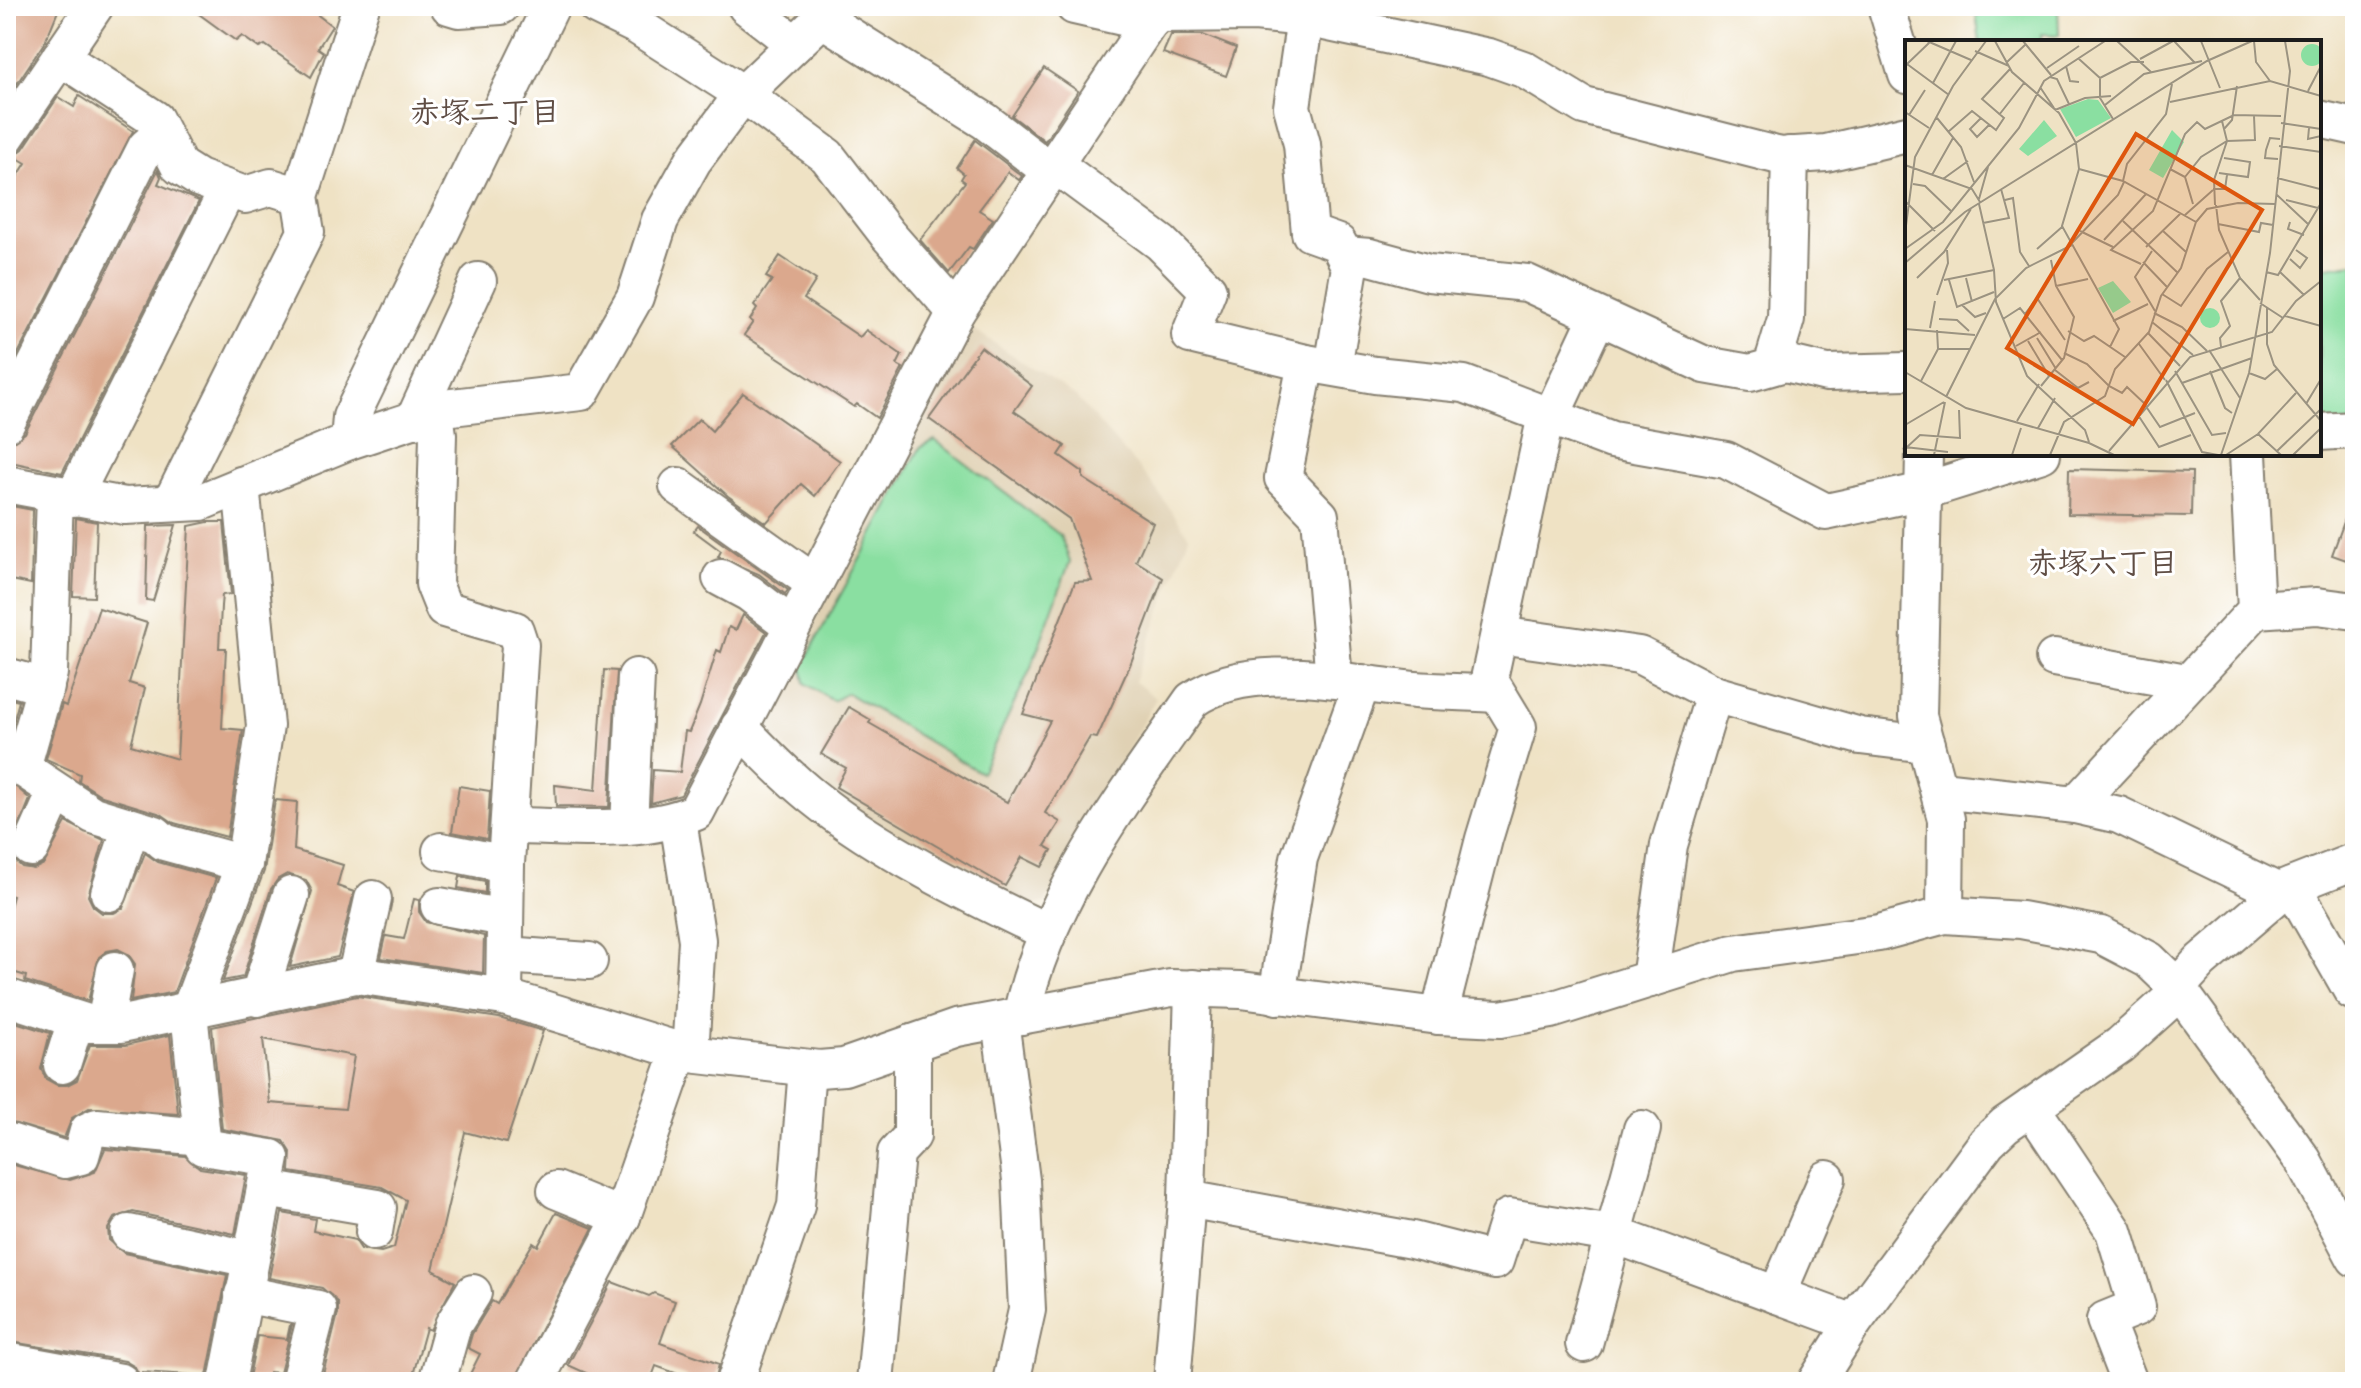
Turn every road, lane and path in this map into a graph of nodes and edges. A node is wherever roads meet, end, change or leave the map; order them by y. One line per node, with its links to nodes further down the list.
1 (95, 6): 14 (street)
2 (361, 6): 25 (street)
3 (449, 6): 4 (street)
4 (501, 6)
5 (551, 6): 27 (street)
6 (596, 6): 16 (street)
7 (746, 6): 13 (street)
8 (1074, 6): 11 (street)
9 (1886, 6): 15 (street)
10 (828, 12): 13 (street); 23 (street)
11 (1159, 14): 12 (street); 23 (street)
12 (1305, 18): 22 (street); 26 (street)
13 (795, 44): 16 (street)
14 (60, 57): 19 (street); 21 (street)
15 (1905, 68)
16 (743, 94): 28 (street); 34 (street)
17 (2321, 119): 18 (street)
18 (2355, 127)
19 (161, 134): 24 (street); 35 (street)
20 (1905, 134): 22 (street)
21 (6, 137)
22 (1790, 155): 31 (street)
23 (1052, 168): 28 (street); 30 (street)
24 (228, 189): 25 (street); 46 (street)
25 (300, 196): 47 (street)
26 (1345, 255): 29 (street); 30 (street)
27 (419, 276): 34 (street); 38 (street)
28 (956, 312): 49 (street)
29 (1597, 318): 31 (street); 33 (street)
30 (1319, 365): 33 (street); 57 (street)
31 (1772, 366): 32 (street)
32 (1905, 371)
33 (1550, 415): 45 (street); 53 (street)
34 (424, 417): 38 (street); 69 (street)
35 (6, 424)
36 (2355, 430): 37 (street)
37 (2321, 432)
38 (349, 441): 43 (street)
39 (1924, 456): 45 (street)
40 (2036, 456): 45 (street)
41 (2248, 456): 50 (street)
42 (6, 484): 46 (street)
43 (241, 485): 47 (street); 75 (street)
44 (678, 486): 49 (street)
45 (1924, 491): 63 (street)
46 (64, 496): 47 (street); 59 (street)
47 (171, 503)
48 (721, 578): 52 (street)
49 (813, 582): 52 (street)
50 (2256, 610): 51 (street); 58 (street)
51 (2355, 611)
52 (791, 625): 62 (street)
53 (1499, 635): 60 (street); 61 (street)
54 (2054, 658): 58 (street)
55 (6, 676): 59 (street)
56 (636, 677): 70 (street)
57 (1348, 681): 60 (street); 84 (street); 93 (street)
58 (2186, 682): 67 (street)
59 (46, 687): 64 (street)
60 (1495, 694): 98 (street)
61 (1714, 694): 63 (street); 89 (street)
62 (739, 727): 68 (street); 84 (street)
63 (1926, 744): 65 (street)
64 (15, 756): 66 (street)
65 (1941, 790): 67 (street); 82 (street)
66 (56, 792): 71 (street); 72 (street)
67 (2075, 805): 77 (street)
68 (678, 820): 70 (street); 102 (street)
69 (509, 826): 70 (street); 76 (street)
70 (629, 826)
71 (131, 827): 75 (street); 78 (street)
72 (31, 848)
73 (441, 851): 76 (street)
74 (2355, 861): 77 (street)
75 (244, 864): 97 (street)
76 (506, 864): 83 (street)
77 (2287, 889): 91 (street); 92 (street)
78 (109, 893)
79 (291, 895): 96 (street)
80 (373, 899): 88 (street)
81 (439, 906): 83 (street)
82 (1945, 915): 89 (street); 91 (street)
83 (505, 918): 85 (street)
84 (1047, 932): 99 (street)
85 (505, 955): 86 (street); 95 (street)
86 (589, 961)
87 (115, 970): 100 (street)
88 (356, 975): 95 (street); 96 (street)
89 (1650, 979): 98 (street)
90 (1193, 988): 93 (street); 99 (street); 112 (street)
91 (2178, 989): 105 (street); 117 (street)
92 (2355, 990)
93 (1277, 996): 98 (street)
94 (6, 997): 100 (street)
95 (504, 997): 102 (street)
96 (258, 998): 97 (street)
97 (189, 1012): 100 (street); 108 (street)
98 (1439, 1016)
99 (1010, 1018): 101 (street); 132 (street)
100 (91, 1022): 103 (street)
101 (912, 1043): 104 (street); 131 (street)
102 (685, 1052): 104 (street); 113 (street)
103 (62, 1065)
104 (807, 1068): 130 (street)
105 (2031, 1107): 122 (street); 135 (street)
106 (1642, 1129): 116 (street)
107 (17, 1132): 108 (street)
108 (202, 1137): 110 (street)
109 (1827, 1179): 121 (street)
110 (266, 1189): 114 (street); 118 (street)
111 (556, 1190): 113 (street)
112 (1187, 1199): 116 (street); 133 (street)
113 (622, 1217): 129 (street)
114 (374, 1232)
115 (129, 1233): 118 (street)
116 (1612, 1234): 121 (street); 123 (street)
117 (2355, 1258)
118 (250, 1259): 120 (street)
119 (473, 1293): 128 (street)
120 (243, 1294): 126 (street); 127 (street)
121 (1777, 1295): 122 (street)
122 (1853, 1323): 134 (street)
123 (1584, 1344)
124 (6, 1361): 125 (street)
125 (105, 1381)
126 (227, 1382)
127 (299, 1382)
128 (437, 1382)
129 (535, 1382)
130 (735, 1382)
131 (875, 1382)
132 (1011, 1382)
133 (1172, 1382)
134 (1816, 1382)
135 (2129, 1382)

